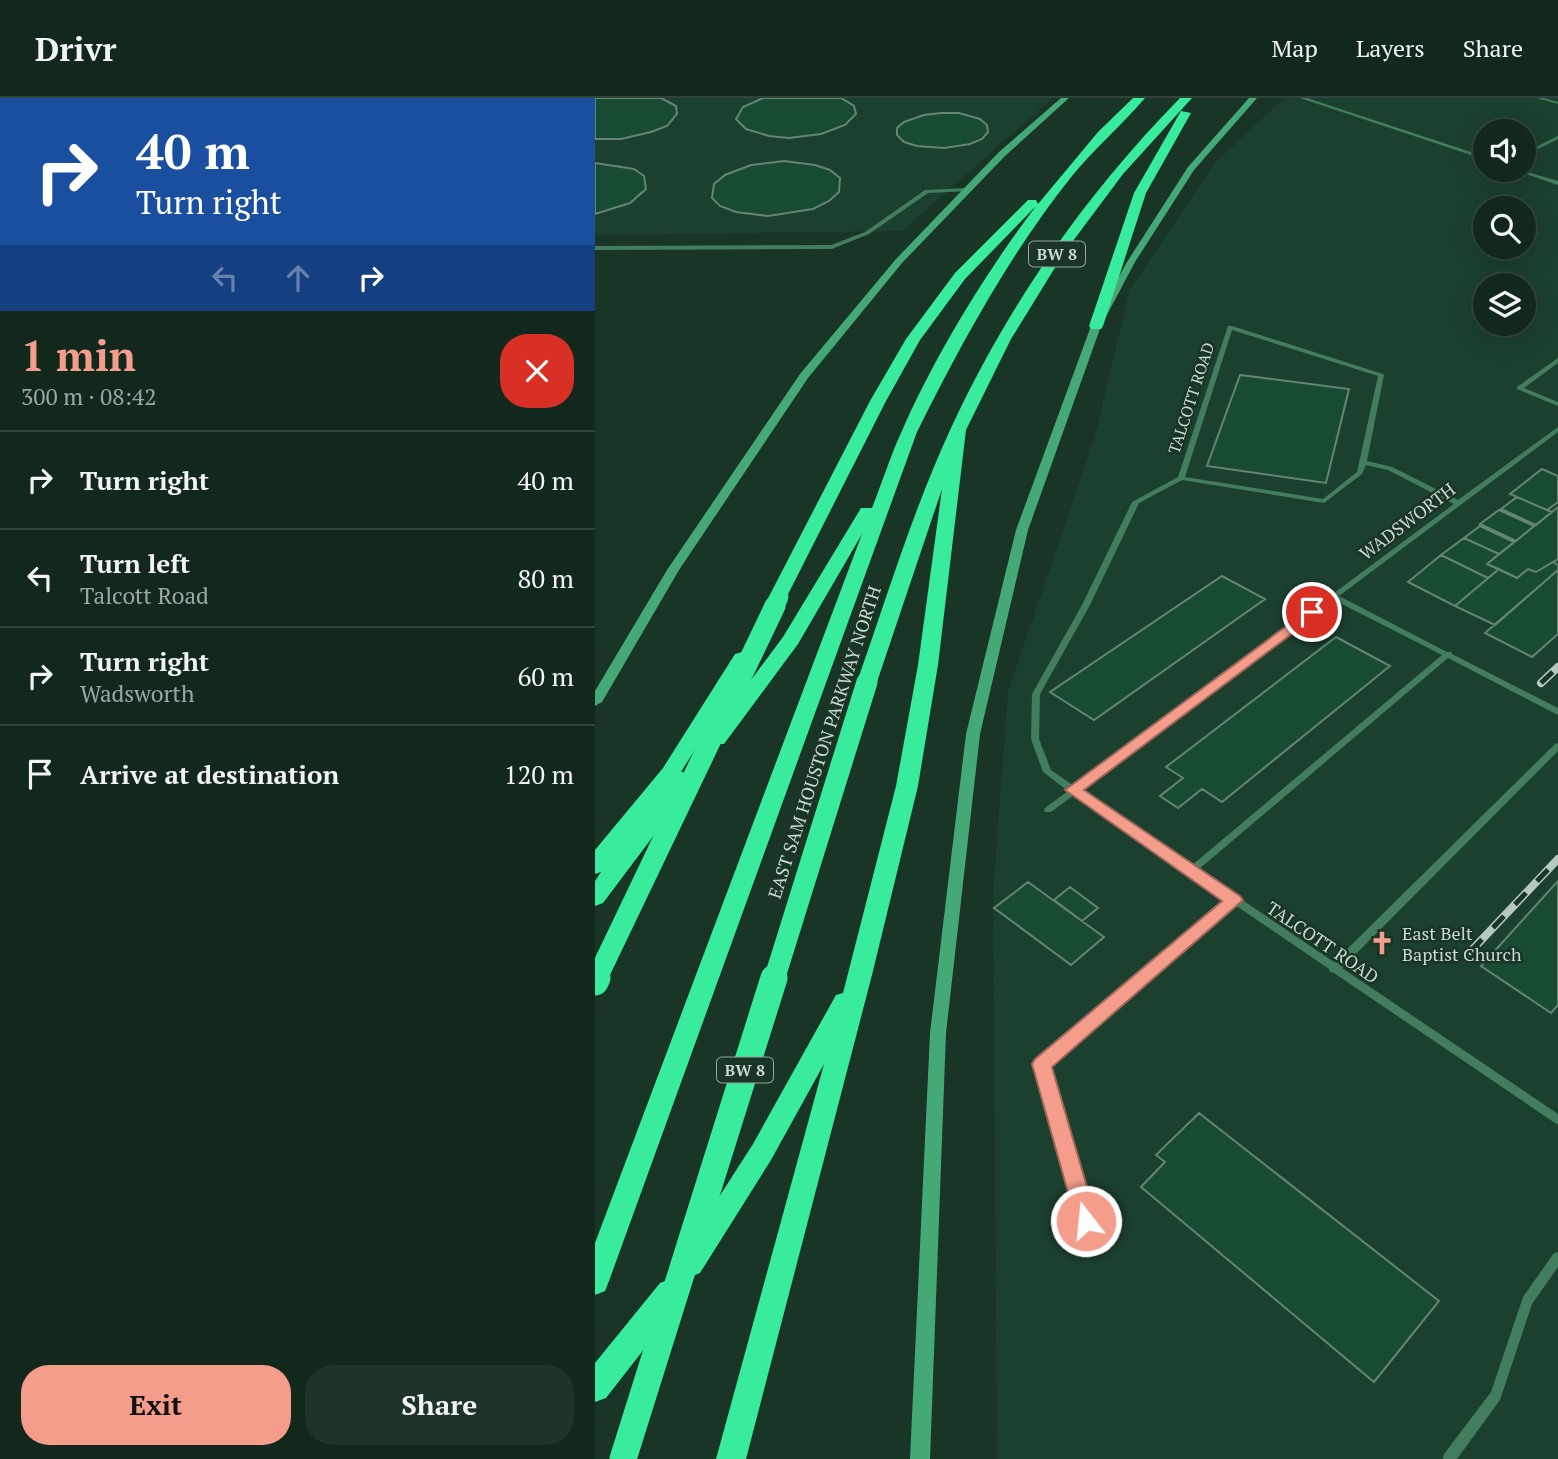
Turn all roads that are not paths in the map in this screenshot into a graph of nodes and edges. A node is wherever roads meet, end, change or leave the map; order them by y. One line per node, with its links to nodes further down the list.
1 (1065, 98): 15 (main road)
2 (1139, 98): 9 (highway, EAST SAM HOUSTON PARKWAY NORTH / BW 8)
3 (1186, 98): 21 (highway, EAST SAM HOUSTON PARKWAY NORTH / BW 8)
4 (1194, 98): 17 (highway)
5 (1253, 98): 17 (main road)
6 (1302, 98): 12 (lane)
7 (1539, 98): 8 (lane)
8 (1558, 103)
9 (1108, 128): 22 (highway, EAST SAM HOUSTON PARKWAY NORTH / BW 8); 27 (highway)
10 (1558, 137): 11 (lane)
11 (1536, 149)
12 (1473, 155)
13 (1536, 176): 14 (lane)
14 (1558, 183)
15 (968, 190): 16 (lane); 29 (main road)
16 (595, 248)
17 (1096, 326): 48 (main road)
18 (1558, 360): 19 (lane)
19 (1558, 404)
20 (1558, 429): 25 (lane, WADSWORTH)
21 (958, 430): 39 (highway); 46 (highway, EAST SAM HOUSTON PARKWAY NORTH / BW 8, bridge)
22 (909, 432): 36 (highway); 44 (highway, EAST SAM HOUSTON PARKWAY NORTH / BW 8)
23 (1363, 462): 24 (lane, TALCOTT ROAD); 24 (lane, TALCOTT ROAD); 25 (lane)
24 (1181, 478): 32 (lane, TALCOTT ROAD)
25 (1458, 503): 26 (lane, WADSWORTH)
26 (1333, 596): 28 (lane); 32 (lane, WADSWORTH)
27 (780, 597): 34 (highway, bridge); 40 (highway, bridge)
28 (1448, 654): 30 (lane); 35 (lane)
29 (595, 702)
30 (1558, 712)
31 (1558, 746): 38 (lane)
32 (1073, 790): 33 (lane, WADSWORTH); 35 (lane, TALCOTT ROAD)
33 (1048, 810)
34 (595, 866)
35 (1191, 871): 37 (lane, TALCOTT ROAD)
36 (595, 897)
37 (1234, 900): 38 (lane, TALCOTT ROAD); 42 (lane)
38 (1334, 969): 41 (lane, TALCOTT ROAD)
39 (860, 975): 45 (highway); 47 (highway)
40 (595, 982)
41 (1558, 1120)
42 (1086, 1221)
43 (1558, 1257): 49 (lane)
44 (595, 1281)
45 (595, 1387)
46 (623, 1459)
47 (731, 1459)
48 (920, 1459)
49 (1450, 1459)

